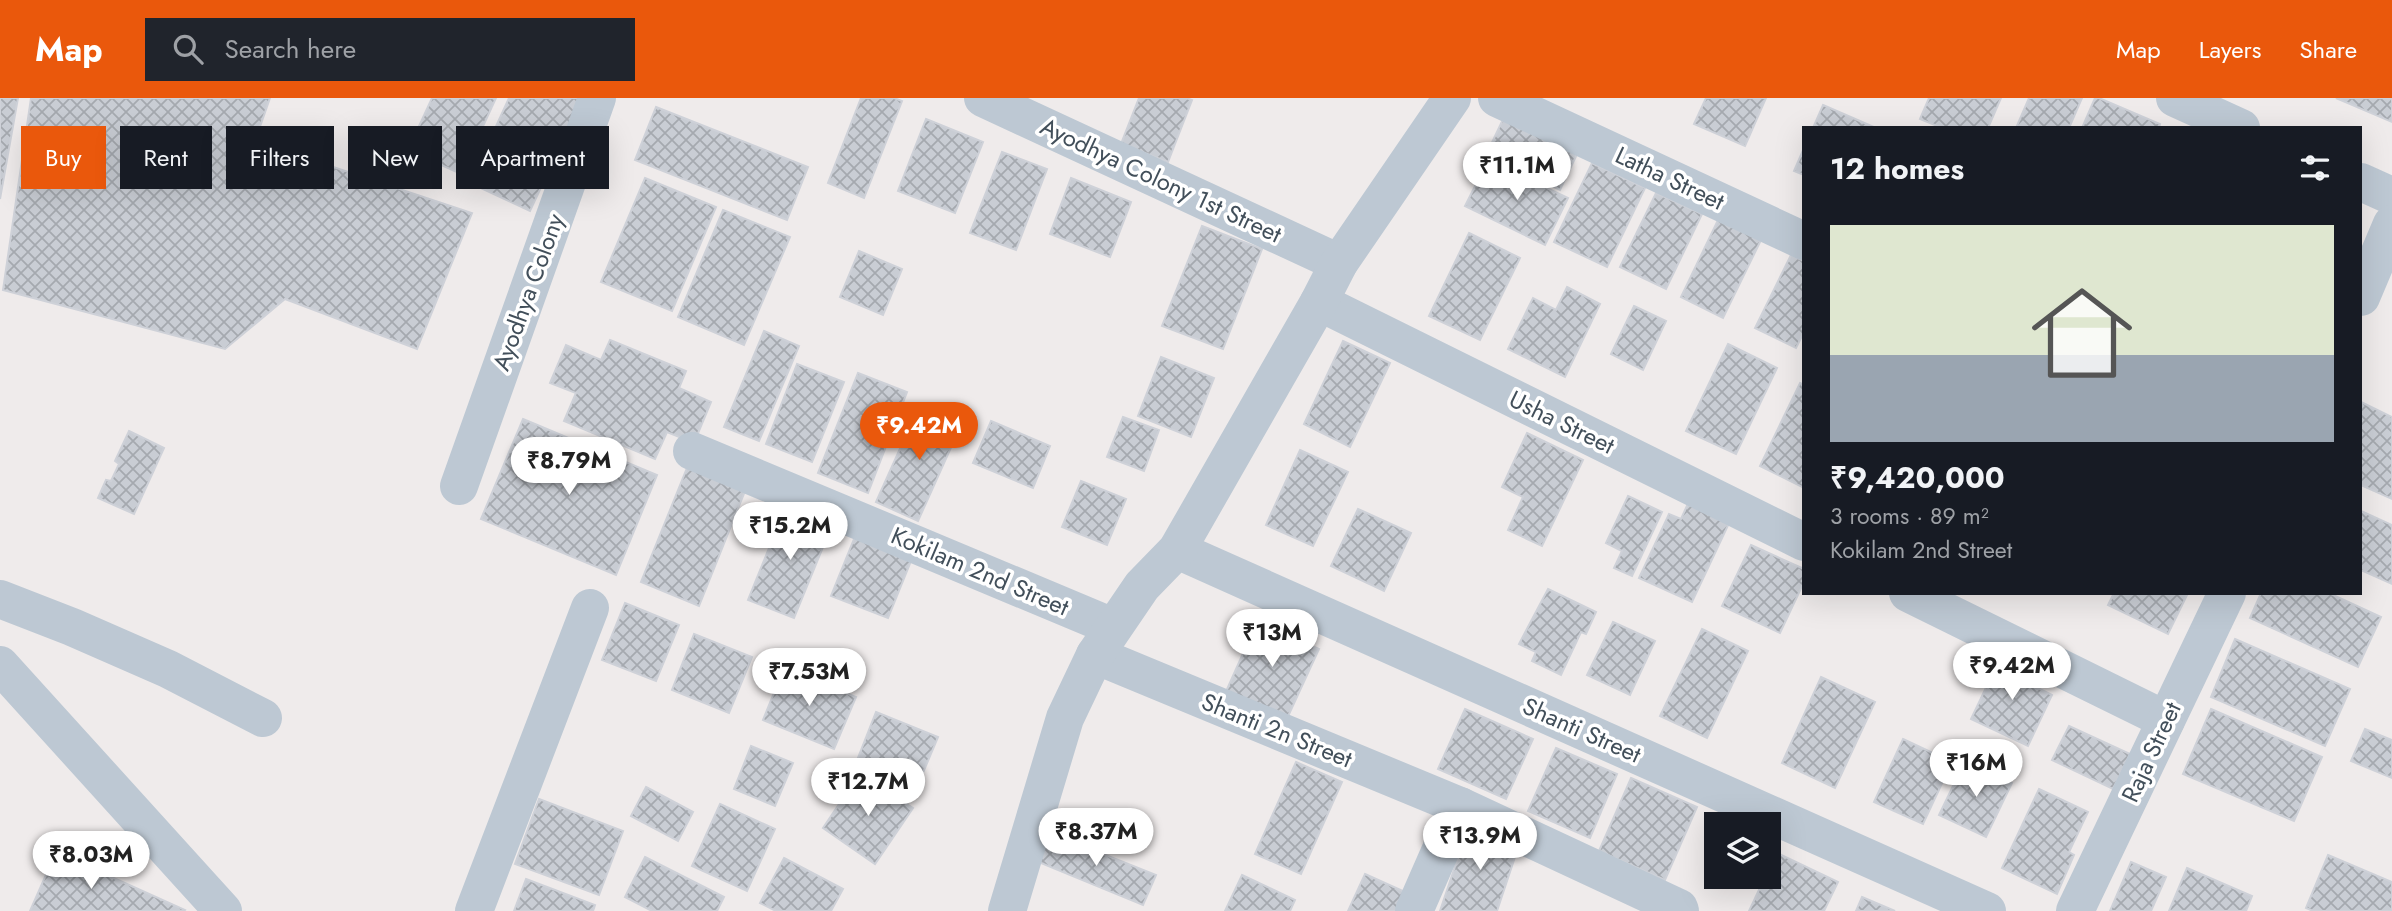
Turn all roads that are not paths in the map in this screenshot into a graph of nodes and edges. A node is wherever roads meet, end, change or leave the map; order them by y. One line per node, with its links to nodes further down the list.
1 (597, 98): 15 (street, Ayodhya Colony)
2 (983, 98): 11 (street, Ayodhya Colony 1st Street)
3 (1452, 98): 11 (street)
4 (1497, 98): 10 (street, Latha Street)
5 (2175, 98): 6 (street)
6 (2237, 126)
7 (2362, 182): 8 (street)
8 (2392, 196)
9 (2392, 224): 12 (street)
10 (1802, 240)
11 (1339, 263): 13 (street)
12 (2362, 295)
13 (1319, 302): 16 (street, Usha Street); 17 (street)
14 (692, 451): 22 (street, Kokilam 2nd Street)
15 (459, 486)
16 (1802, 541)
17 (1177, 550): 22 (street); 32 (street, Shanti Street)
18 (1912, 595): 25 (street)
19 (2226, 595): 25 (street, Raja Street)
20 (0, 600): 24 (street)
21 (590, 608): 29 (street)
22 (1104, 641): 26 (street, Shanti 2n Street); 30 (street)
23 (0, 665): 28 (street)
24 (263, 718)
25 (2166, 720): 33 (street, Raja Street)
26 (1460, 806): 27 (street, Shanti 2n Street); 31 (street)
27 (1680, 910)
28 (223, 911)
29 (474, 911)
30 (1007, 911)
31 (1414, 911)
32 (1987, 911)
33 (2075, 911)

